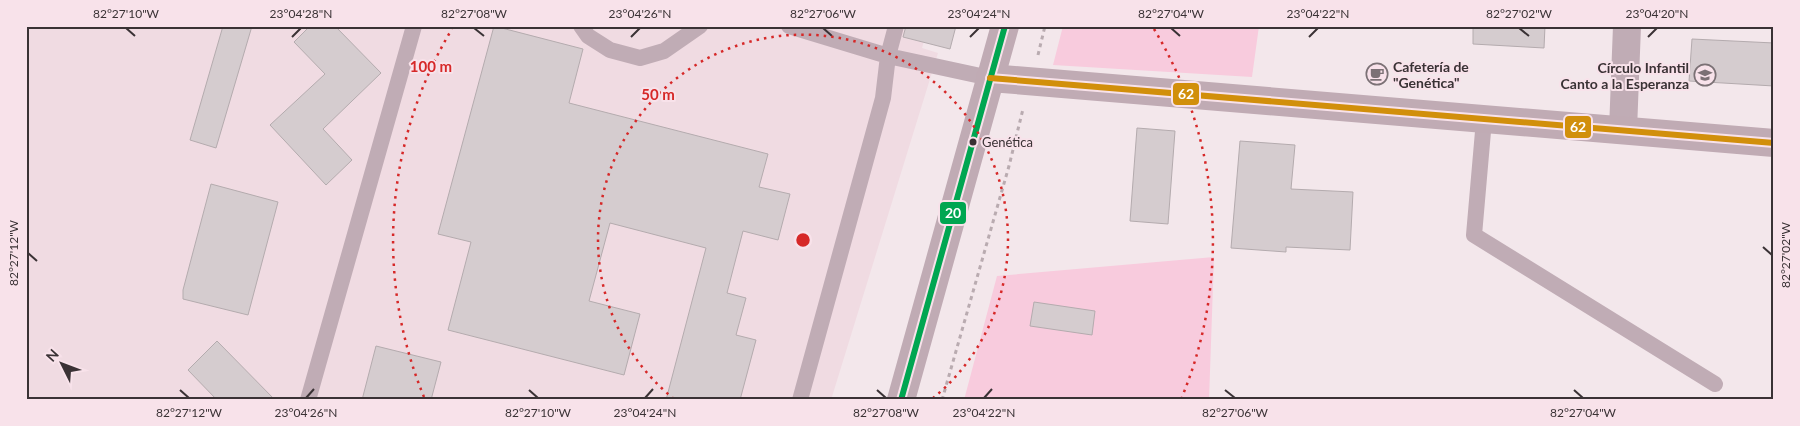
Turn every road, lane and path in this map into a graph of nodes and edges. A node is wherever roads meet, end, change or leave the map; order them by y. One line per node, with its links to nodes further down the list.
1 (414, 26): 16 (lane)
2 (581, 26): 3 (lane)
3 (700, 26)
4 (789, 26): 9 (lane)
5 (896, 26): 9 (lane)
6 (1005, 26): 10 (street)
7 (1045, 26): 11 (path)
8 (1627, 26): 13 (street)
9 (888, 56): 10 (lane); 17 (lane)
10 (990, 78): 11 (street); 18 (street)
11 (1030, 83): 12 (street); 19 (path)
12 (1484, 120): 13 (street); 15 (lane)
13 (1623, 130): 14 (street)
14 (1774, 143)
15 (1715, 384)
16 (308, 400)
17 (800, 400)
18 (901, 400)
19 (942, 400)

